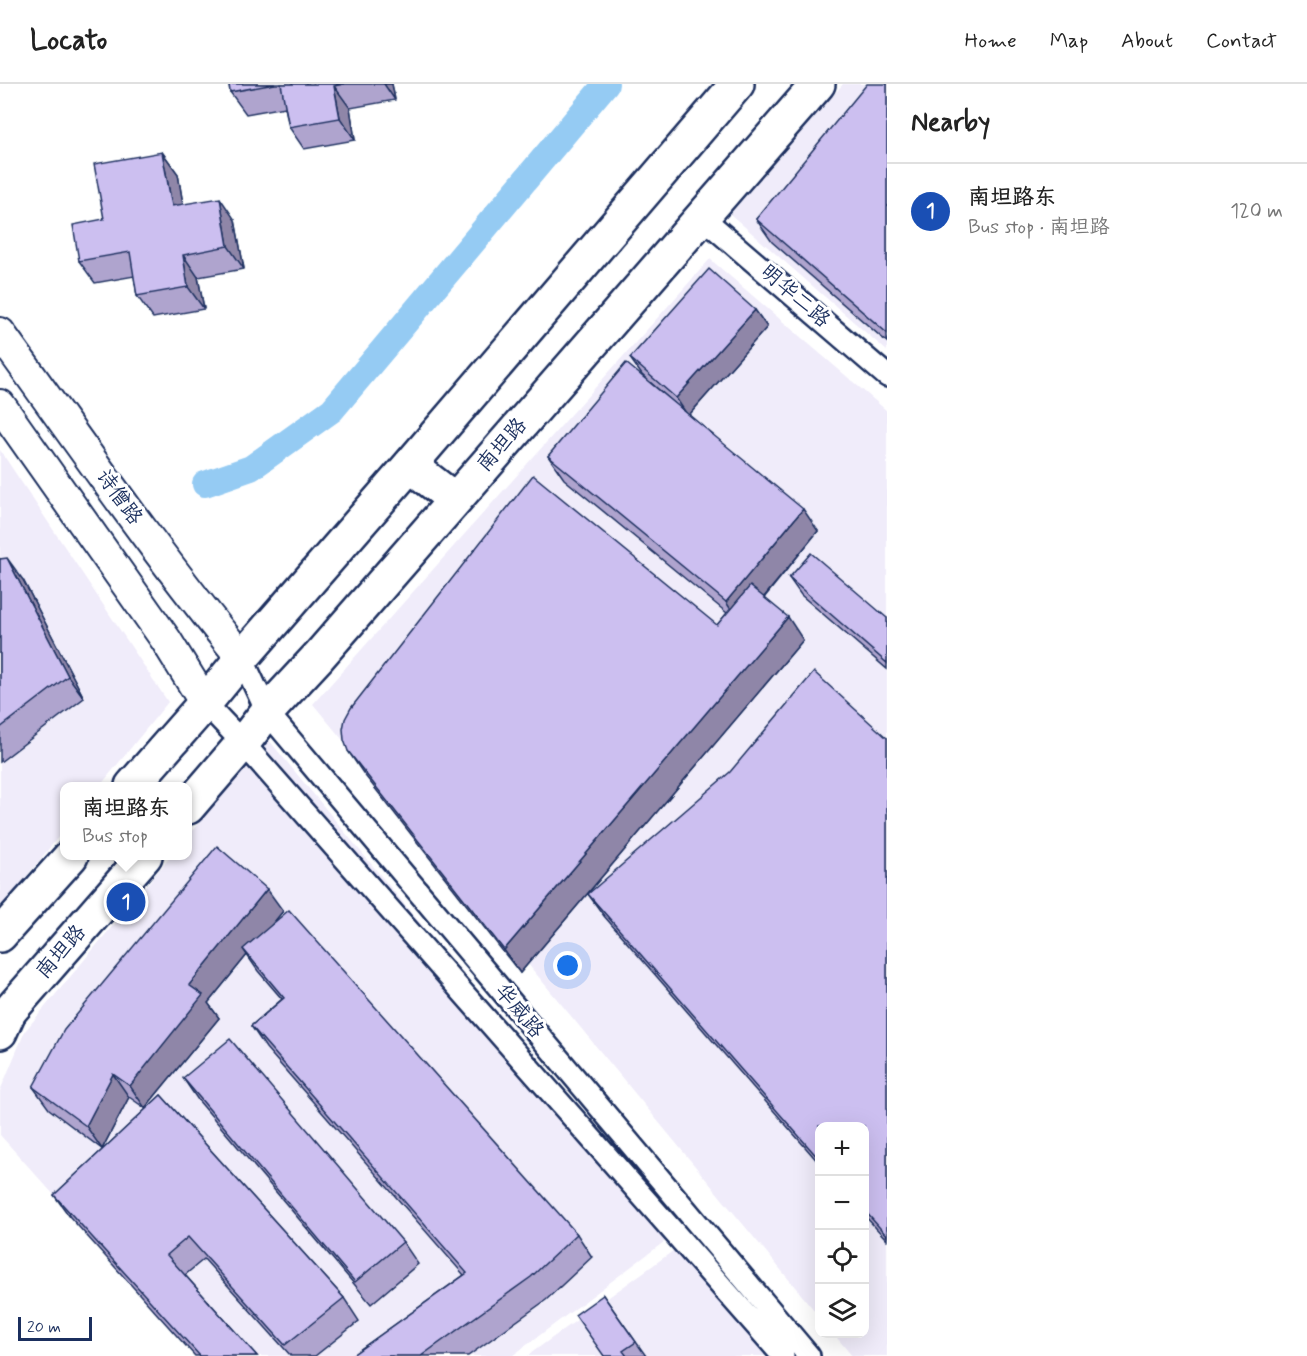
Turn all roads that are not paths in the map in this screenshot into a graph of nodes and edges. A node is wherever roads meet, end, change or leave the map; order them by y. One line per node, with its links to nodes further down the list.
1 (737, 84): 7 (main road)
2 (818, 84): 3 (main road, 南坦路)
3 (702, 217): 5 (street, 明华二路); 8 (main road, 南坦路)
4 (0, 333): 9 (street, 诗僧路)
5 (887, 376)
6 (0, 405): 10 (street, 诗僧路)
7 (410, 465): 8 (main road); 9 (main road)
8 (455, 500): 11 (main road, 南坦路)
9 (242, 658): 10 (main road); 11 (street, 华威路)
10 (206, 703): 12 (street); 13 (main road)
11 (267, 712): 12 (main road, 南坦路); 20 (street, 华威路)
12 (243, 743): 14 (main road, 南坦路); 19 (street)
13 (136, 782)
14 (192, 802)
15 (67, 860): 17 (main road)
16 (141, 860): 18 (main road, 南坦路)
17 (0, 935)
18 (3, 1022)
19 (783, 1356)
20 (809, 1356)

